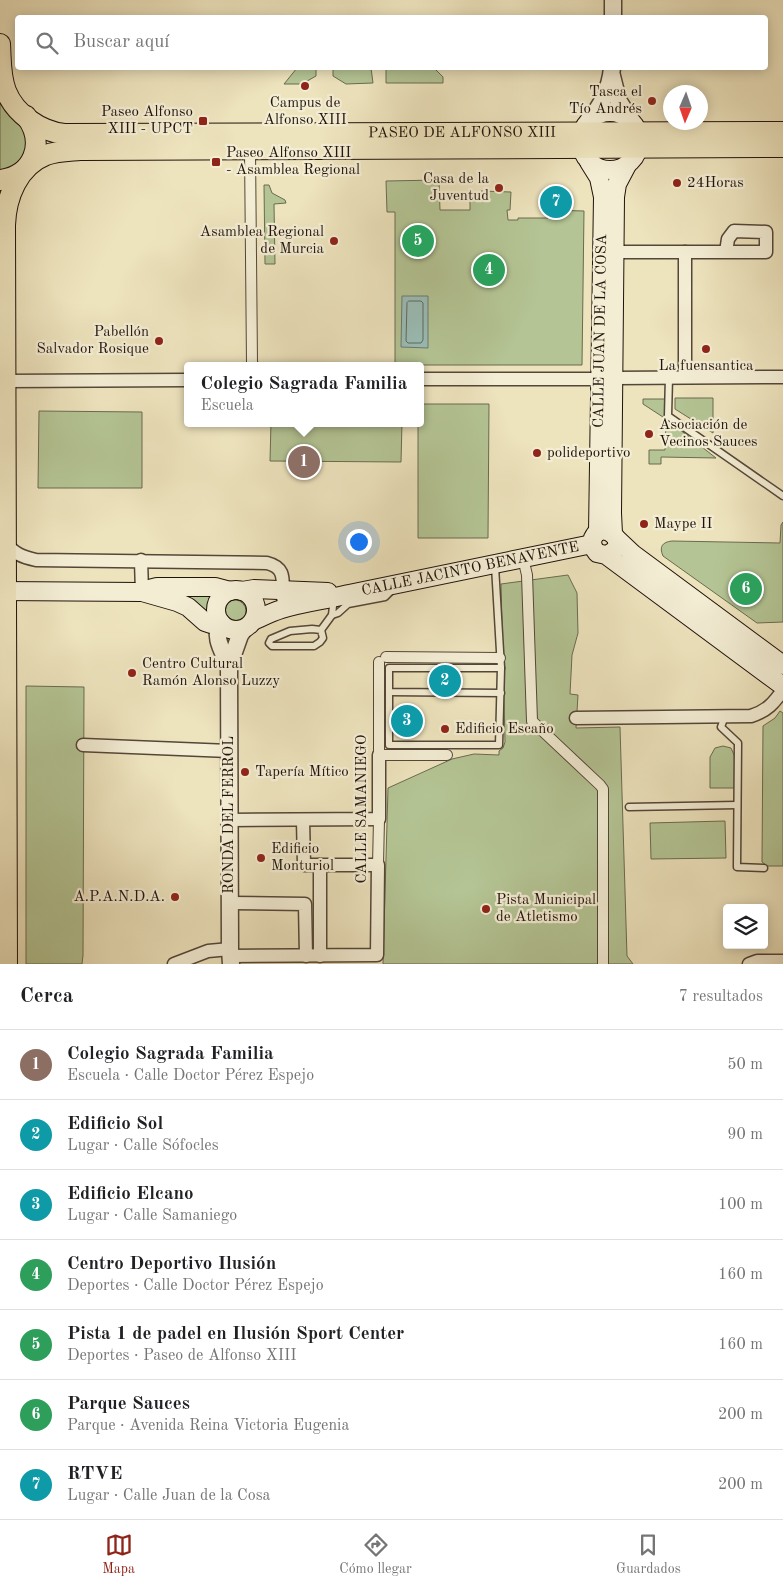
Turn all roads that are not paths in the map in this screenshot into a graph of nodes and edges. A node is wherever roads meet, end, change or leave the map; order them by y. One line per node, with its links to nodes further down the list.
1 (613, 0): 2 (street)
2 (613, 15)
3 (0, 44): 7 (main road)
4 (611, 70): 10 (street)
5 (612, 70): 9 (street)
6 (0, 104): 7 (main road)
7 (26, 116): 10 (main road, PASEO DE ALFONSO XIII); 14 (main road)
8 (783, 132): 9 (main road, PASEO DE ALFONSO XIII)
9 (636, 134): 10 (main road, PASEO DE ALFONSO XIII); 11 (main road, PASEO DE ALFONSO XIII); 13 (main road, CALLE JUAN DE LA COSA)
10 (585, 141): 12 (main road, PASEO DE ALFONSO XIII); 13 (main road); 23 (main road, CALLE JUAN DE LA COSA)
11 (783, 147)
12 (250, 150): 14 (main road, PASEO DE ALFONSO XIII); 19 (street)
13 (627, 165): 16 (main road, CALLE JUAN DE LA COSA)
14 (28, 167): 15 (main road, PASEO DE ALFONSO XIII); 26 (main road)
15 (0, 180)
16 (615, 252): 17 (street); 23 (main road, CALLE JUAN DE LA COSA)
17 (685, 252): 18 (street); 21 (street)
18 (726, 252)
19 (252, 362)
20 (668, 377): 21 (street); 23 (street); 27 (lane)
21 (685, 377): 22 (street)
22 (783, 377)
23 (607, 378): 24 (street); 28 (main road, CALLE JUAN DE LA COSA); 29 (main road, CALLE JUAN DE LA COSA)
24 (424, 379)
25 (184, 380): 26 (street)
26 (6, 381): 30 (main road)
27 (783, 496)
28 (612, 513): 29 (main road, CALLE JUAN DE LA COSA); 31 (main road)
29 (605, 537): 31 (main road); 32 (main road, CALLE JACINTO BENAVENTE); 49 (main road)
30 (6, 543): 33 (street); 37 (main road)
31 (633, 554): 47 (main road)
32 (523, 558): 34 (main road, CALLE JACINTO BENAVENTE); 74 (street)
33 (141, 560): 36 (street); 39 (street)
34 (495, 564): 35 (main road, CALLE JACINTO BENAVENTE); 46 (lane)
35 (397, 584): 40 (main road, CALLE JACINTO BENAVENTE); 42 (lane)
36 (283, 590): 38 (main road, CALLE JACINTO BENAVENTE); 40 (main road, CALLE JACINTO BENAVENTE); 41 (street)
37 (3, 591): 39 (main road, CALLE JACINTO BENAVENTE); 60 (main road)
38 (236, 591): 39 (main road, CALLE JACINTO BENAVENTE); 43 (main road); 44 (main road)
39 (142, 592): 43 (main road, CALLE JACINTO BENAVENTE)
40 (349, 594): 42 (main road, CALLE JACINTO BENAVENTE)
41 (283, 608): 42 (main road, CALLE JACINTO BENAVENTE); 44 (main road, CALLE JACINTO BENAVENTE)
42 (330, 608): 45 (lane)
43 (221, 624): 44 (main road); 48 (street, RONDA DEL FERROL)
44 (249, 625): 48 (street, RONDA DEL FERROL)
45 (321, 630): 45 (lane)
46 (500, 663): 50 (lane); 51 (lane); 56 (street, CALLE SAMANIEGO)
47 (783, 665)
48 (229, 666): 55 (street, RONDA DEL FERROL)
49 (783, 688): 52 (street)
50 (389, 692): 51 (lane); 51 (lane)
51 (501, 693)
52 (725, 716): 53 (street); 58 (lane)
53 (576, 718)
54 (84, 745): 55 (street)
55 (229, 751): 62 (street, RONDA DEL FERROL)
56 (379, 755): 57 (street); 61 (street, CALLE SAMANIEGO)
57 (447, 755)
58 (738, 805): 59 (lane); 66 (lane)
59 (629, 807)
60 (3, 818): 72 (main road)
61 (379, 819): 63 (street); 65 (street, CALLE SAMANIEGO)
62 (229, 820): 63 (street); 67 (street, RONDA DEL FERROL)
63 (303, 820): 64 (street)
64 (320, 865): 65 (street); 70 (street)
65 (378, 865): 70 (street, CALLE SAMANIEGO)
66 (764, 868)
67 (229, 903): 68 (street, RONDA DEL FERROL); 69 (street)
68 (230, 956): 69 (street); 73 (street)
69 (306, 956): 70 (street)
70 (320, 956)
71 (783, 961): 75 (street)
72 (7, 964)
73 (174, 964)
74 (603, 964)
75 (749, 964)

